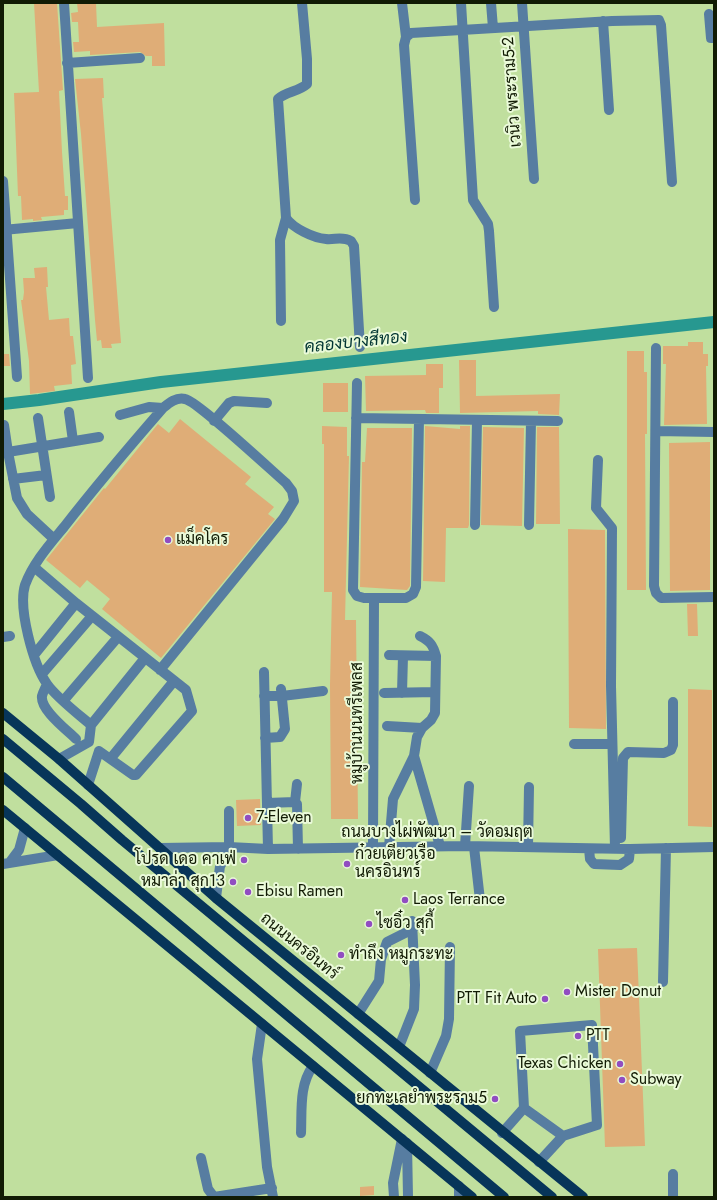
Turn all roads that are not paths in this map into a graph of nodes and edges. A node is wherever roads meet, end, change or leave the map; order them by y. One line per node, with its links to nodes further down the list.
1 (64, 3): 15 (street)
2 (302, 3): 21 (street)
3 (402, 3): 12 (street)
4 (461, 3): 11 (street)
5 (491, 3): 10 (street)
6 (522, 3): 9 (street, เวนิว พระราม5-2)
7 (709, 14): 13 (street)
8 (603, 21): 9 (street); 16 (street); 19 (street)
9 (523, 26): 10 (street); 17 (street, เวนิว พระราม5-2)
10 (493, 28): 11 (street)
11 (462, 30): 12 (street); 24 (street)
12 (406, 37): 20 (street)
13 (714, 38)
14 (140, 58): 15 (street)
15 (67, 63): 22 (street)
16 (609, 110)
17 (534, 179)
18 (3, 181): 23 (street)
19 (672, 182)
20 (415, 200)
21 (286, 218): 25 (street); 26 (street)
22 (78, 223): 23 (street); 29 (street)
23 (4, 230): 28 (street)
24 (494, 307)
25 (281, 321)
26 (360, 346)
27 (656, 348): 43 (street)
28 (17, 377)
29 (88, 378)
30 (357, 383): 36 (street)
31 (267, 402): 38 (street)
32 (163, 408): 34 (street); 38 (street); 55 (street)
33 (69, 412): 46 (street)
34 (120, 415)
35 (38, 418): 47 (street)
36 (356, 418): 37 (street); 58 (street)
37 (419, 419): 39 (street); 58 (street)
38 (214, 420): 68 (street)
39 (477, 420): 40 (street); 53 (street)
40 (531, 421): 41 (street); 54 (street)
41 (558, 421)
42 (4, 425): 48 (street)
43 (656, 431): 44 (street); 57 (street)
44 (714, 432)
45 (99, 438): 46 (street)
46 (74, 441): 47 (street)
47 (42, 446): 48 (street); 50 (street)
48 (8, 452): 51 (street)
49 (598, 460): 89 (street)
50 (46, 475): 51 (street); 52 (street)
51 (13, 479): 55 (street)
52 (50, 497)
53 (475, 525)
54 (529, 525)
55 (54, 539): 56 (street)
56 (34, 567): 59 (street); 63 (street)
57 (714, 597)
58 (374, 598): 110 (street, หมู่บ้านนนทรีเพลส)
59 (76, 603): 60 (street); 63 (street)
60 (92, 616): 62 (street); 70 (street)
61 (420, 636): 66 (street)
62 (118, 637): 67 (street); 79 (street)
63 (34, 655): 70 (street)
64 (389, 655): 65 (street)
65 (403, 656): 66 (street); 77 (street)
66 (436, 656): 74 (street)
67 (145, 658): 68 (street); 82 (street)
68 (160, 670): 71 (street)
69 (264, 672): 78 (street)
70 (42, 674): 72 (street)
71 (174, 681): 91 (street); 91 (street)
72 (47, 684): 79 (street); 87 (street)
73 (323, 691): 75 (street)
74 (435, 692): 77 (street); 84 (street)
75 (281, 693): 78 (street); 85 (street)
76 (384, 693): 77 (street)
77 (402, 693)
78 (264, 696): 85 (street)
79 (64, 700): 82 (street)
80 (673, 702): 112 (street)
81 (3, 713): 92 (main road, ถนนนครอินทร์)
82 (91, 725): 92 (street)
83 (387, 726): 84 (street)
84 (422, 728): 90 (street)
85 (265, 738): 99 (street)
86 (3, 739): 144 (main road, ถนนนครอินทร์)
87 (76, 739)
88 (574, 744): 89 (street)
89 (612, 744): 112 (street)
90 (414, 756): 103 (street); 106 (street)
91 (111, 758): 94 (street)
92 (58, 759): 94 (main road, ถนนนครอินทร์)
93 (3, 776): 134 (main road)
94 (88, 784): 109 (main road, ถนนนครอินทร์)
95 (297, 784): 98 (street)
96 (469, 786): 104 (street)
97 (529, 787): 107 (street)
98 (295, 802): 99 (street); 115 (street)
99 (267, 803): 114 (street)
100 (3, 810): 102 (main road)
101 (229, 811): 105 (street)
102 (25, 828): 116 (main road); 117 (street)
103 (440, 846): 104 (street, ถนนบางไผ่พัฒนา – วัดอมฤต); 106 (street, ถนนบางไผ่พัฒนา – วัดอมฤต)
104 (470, 846): 107 (street, ถนนบางไผ่พัฒนา – วัดอมฤต); 119 (street)
105 (231, 847): 109 (street, ถนนบางไผ่พัฒนา – วัดอมฤต); 114 (street, ถนนบางไผ่พัฒนา – วัดอมฤต); 118 (street)
106 (388, 847): 110 (street, ถนนบางไผ่พัฒนา – วัดอมฤต)
107 (528, 847): 111 (street, ถนนบางไผ่พัฒนา – วัดอมฤต)
108 (714, 847): 113 (street, ถนนบางไผ่พัฒนา – วัดอมฤต)
109 (160, 848): 118 (main road, ถนนนครอินทร์)
110 (373, 848): 115 (street, ถนนบางไผ่พัฒนา – วัดอมฤต)
111 (589, 848): 112 (street, ถนนบางไผ่พัฒนา – วัดอมฤต); 112 (street)
112 (622, 848): 113 (street, ถนนบางไผ่พัฒนา – วัดอมฤต)
113 (666, 848): 121 (street)
114 (268, 849): 115 (street, ถนนบางไผ่พัฒนา – วัดอมฤต)
115 (298, 849)
116 (58, 855): 117 (street); 123 (main road)
117 (6, 863)
118 (216, 898): 122 (main road, ถนนนครอินทร์)
119 (480, 900)
120 (450, 947): 126 (street)
121 (663, 982)
122 (358, 1014): 124 (main road, ถนนนครอินทร์); 124 (street)
123 (262, 1024): 125 (main road); 137 (street)
124 (399, 1047): 126 (main road, ถนนนครอินทร์)
125 (313, 1066): 128 (street); 131 (main road)
126 (430, 1073): 129 (main road, ถนนนครอินทร์)
127 (524, 1108): 129 (street); 130 (street); 130 (street)
128 (301, 1133)
129 (502, 1133): 133 (main road, ถนนนครอินทร์)
130 (563, 1136): 133 (street)
131 (404, 1141): 136 (main road); 138 (street); 139 (street)
132 (201, 1158): 137 (street)
133 (539, 1162): 145 (main road, ถนนนครอินทร์)
134 (476, 1174): 142 (main road); 143 (main road)
135 (673, 1174): 146 (street)
136 (459, 1186): 140 (street); 141 (main road)
137 (272, 1192)
138 (394, 1197)
139 (408, 1197)
140 (459, 1197)
141 (472, 1197)
142 (497, 1197)
143 (504, 1197)
144 (552, 1197)
145 (583, 1197)
146 (673, 1197)

